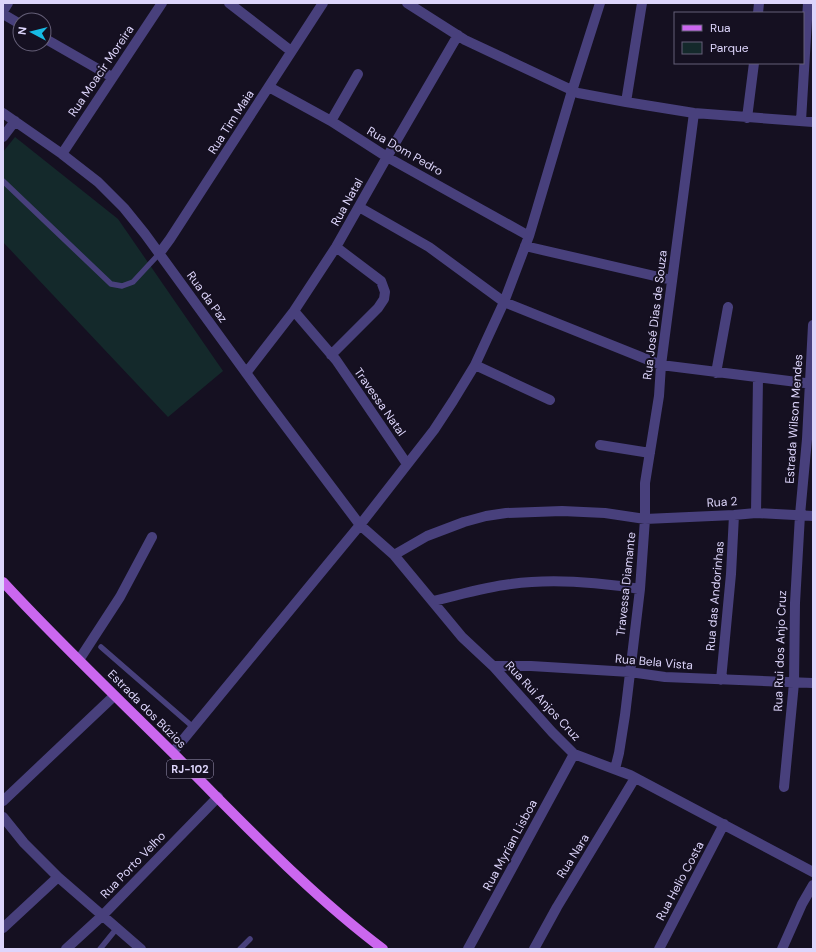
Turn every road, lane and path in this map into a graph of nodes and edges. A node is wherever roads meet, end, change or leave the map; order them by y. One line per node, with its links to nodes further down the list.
1 (8, 3): 9 (street)
2 (162, 3): 17 (street, Rua Moacir Moreira)
3 (229, 3): 14 (street)
4 (323, 3): 14 (street, Rua Tim Maia)
5 (407, 3): 12 (street)
6 (600, 3): 19 (street)
7 (642, 3): 20 (street)
8 (808, 3): 26 (street)
9 (3, 11)
10 (3, 14): 11 (street)
11 (12, 19)
12 (458, 35): 19 (street); 30 (street, Rua Natal)
13 (52, 43): 17 (street)
14 (291, 50): 18 (street, Rua Tim Maia)
15 (754, 64): 23 (street)
16 (358, 74): 25 (street)
17 (112, 77): 29 (street, Rua Moacir Moreira)
18 (269, 87): 25 (street, Rua Dom Pedro); 36 (street, Rua Tim Maia)
19 (572, 91): 20 (street); 33 (street)
20 (626, 102): 22 (street)
21 (3, 113): 24 (street, Rua da Paz)
22 (694, 113): 23 (street); 37 (street, Rua José Dias de Souza)
23 (747, 118): 26 (street)
24 (15, 121): 28 (street); 29 (street, Rua da Paz)
25 (331, 121): 30 (street, Rua Dom Pedro)
26 (801, 121): 27 (street)
27 (813, 122)
28 (3, 137)
29 (62, 154): 36 (street, Rua da Paz)
30 (387, 157): 32 (street, Rua Natal); 33 (street, Rua Dom Pedro)
31 (3, 181): 36 (lane)
32 (359, 207): 35 (street, Rua Natal); 38 (street)
33 (528, 236): 34 (street)
34 (525, 246): 37 (street); 38 (street)
35 (336, 247): 40 (street, Rua Natal); 42 (street)
36 (159, 254): 45 (street, Rua da Paz)
37 (672, 280): 44 (street, Rua José Dias de Souza)
38 (504, 302): 43 (street); 44 (street)
39 (728, 307): 46 (street)
40 (294, 311): 42 (street, Travessa Natal); 45 (street, Rua Natal)
41 (813, 325): 48 (street, Estrada Wilson Mendes)
42 (331, 355): 53 (street, Travessa Natal)
43 (475, 365): 49 (street); 53 (street)
44 (661, 365): 46 (street); 52 (street, Rua José Dias de Souza)
45 (246, 373): 59 (street, Rua da Paz)
46 (716, 373): 47 (street)
47 (758, 378): 48 (street); 54 (street)
48 (812, 384): 50 (street, Estrada Wilson Mendes)
49 (550, 400)
50 (810, 439): 56 (street, Estrada Wilson Mendes)
51 (600, 445): 52 (street)
52 (650, 452): 58 (street, Rua José Dias de Souza)
53 (407, 464): 59 (street)
54 (756, 513): 55 (street, Rua 2); 56 (street, Rua 2)
55 (734, 515): 58 (street, Rua 2); 69 (street, Rua das Andorinhas)
56 (800, 515): 57 (street); 70 (street, Rua Rui dos Anjo Cruz)
57 (813, 516)
58 (645, 519): 61 (street, Rua 2); 63 (street, Travessa Diamante)
59 (360, 526): 61 (street, Rua Rui Anjos Cruz); 73 (street)
60 (152, 537): 66 (street)
61 (394, 555): 64 (street, Rua Rui Anjos Cruz)
62 (4, 586): 66 (main road, Estrada dos Búzios / RJ-102)
63 (640, 589): 64 (street); 68 (street, Travessa Diamante)
64 (433, 601): 67 (street, Rua Rui Anjos Cruz)
65 (101, 647): 73 (lane)
66 (79, 660): 72 (main road, Estrada dos Búzios / RJ-102)
67 (493, 666): 68 (street, Rua Bela Vista); 75 (street, Rua Rui Anjos Cruz)
68 (630, 672): 69 (street, Rua Bela Vista); 76 (street, Travessa Diamante)
69 (721, 680): 70 (street, Rua Bela Vista)
70 (794, 683): 71 (street, Rua Bela Vista); 78 (street, Rua Rui dos Anjo Cruz)
71 (813, 683)
72 (114, 696): 74 (main road, Estrada dos Búzios / RJ-102); 80 (street)
73 (193, 727): 74 (street)
74 (172, 752): 79 (main road, Estrada dos Búzios / RJ-102)
75 (574, 754): 76 (street, Rua Rui Anjos Cruz); 95 (street, Rua Myrian Lisboa)
76 (615, 769): 77 (street, Rua Rui Anjos Cruz)
77 (636, 778): 82 (street, Rua Rui Anjos Cruz); 96 (street, Rua Nara)
78 (784, 787)
79 (218, 797): 86 (street, Rua Porto Velho); 94 (main road, Estrada dos Búzios / RJ-102)
80 (3, 801)
81 (3, 816): 84 (street)
82 (724, 824): 83 (street, Rua Rui Anjos Cruz); 97 (street, Rua Helio Costa)
83 (813, 872)
84 (58, 877): 86 (street); 87 (street)
85 (813, 885): 98 (street)
86 (103, 915): 88 (street); 90 (street, Rua Porto Velho)
87 (3, 928)
88 (117, 928): 91 (lane); 92 (street)
89 (250, 938): 93 (lane)
90 (66, 949)
91 (100, 949)
92 (141, 949)
93 (240, 949)
94 (383, 949)
95 (468, 949)
96 (534, 949)
97 (659, 949)
98 (782, 949)

